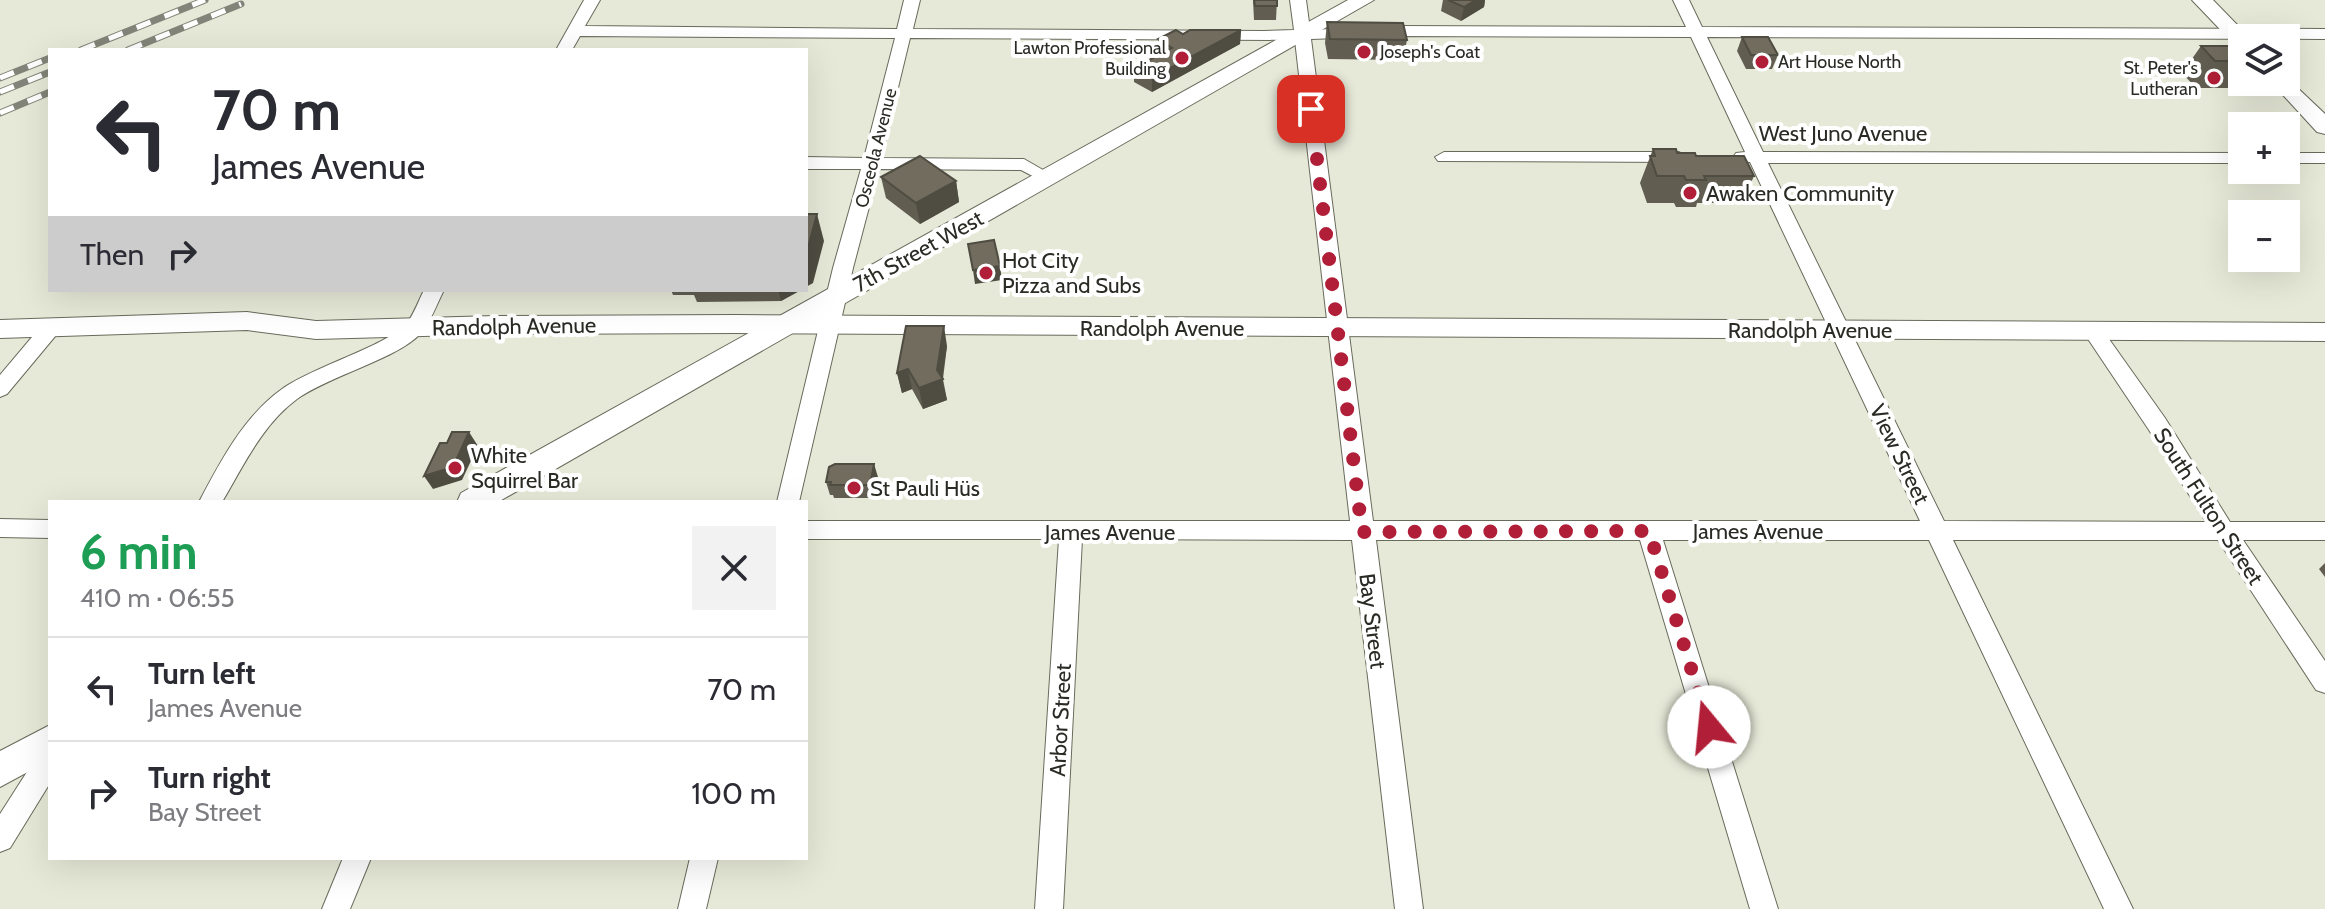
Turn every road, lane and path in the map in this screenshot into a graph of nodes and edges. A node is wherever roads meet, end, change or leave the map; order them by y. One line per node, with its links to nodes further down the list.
1 (592, 0): 8 (street)
2 (912, 0): 10 (street, Osceola Avenue)
3 (1298, 0): 11 (street, Bay Street)
4 (1363, 0): 11 (main road, 7th Street West)
5 (1681, 0): 9 (street, View Street)
6 (2202, 0): 7 (street)
7 (2228, 27)
8 (575, 31): 10 (street); 15 (street)
9 (1696, 32): 11 (street); 14 (street); 21 (street, View Street)
10 (904, 33): 11 (street); 26 (street, Osceola Avenue)
11 (1303, 34): 27 (main road, 7th Street West); 35 (street, Bay Street)
12 (2325, 34): 13 (street)
13 (2300, 35)
14 (2228, 37)
15 (565, 48)
16 (2295, 96): 17 (street)
17 (2325, 127)
18 (1444, 157): 19 (street)
19 (1690, 157)
20 (1722, 157): 21 (street, West Juno Avenue)
21 (1754, 157): 22 (street, West Juno Avenue); 36 (street, View Street)
22 (2228, 158)
23 (2300, 158): 24 (street)
24 (2325, 158)
25 (808, 163): 26 (street)
26 (873, 163): 27 (street); 29 (street, Osceola Avenue)
27 (1048, 178): 29 (main road, 7th Street West)
28 (433, 292): 32 (street)
29 (838, 296): 30 (main road, 7th Street West); 31 (street, Osceola Avenue)
30 (784, 326): 31 (street, Randolph Avenue); 32 (street, Randolph Avenue); 41 (main road, 7th Street West)
31 (831, 326): 35 (street, Randolph Avenue); 42 (street)
32 (414, 328): 34 (street, Randolph Avenue); 40 (street)
33 (0, 329): 34 (street, Randolph Avenue)
34 (50, 329): 39 (street)
35 (1337, 329): 36 (street, Randolph Avenue); 51 (street, Bay Street)
36 (1840, 330): 37 (street, Randolph Avenue); 46 (street, View Street)
37 (2092, 330): 38 (street, Randolph Avenue); 48 (street, South Fulton Street)
38 (2325, 332)
39 (0, 389)
40 (211, 500)
41 (476, 500)
42 (788, 500)
43 (0, 528): 44 (street)
44 (48, 529)
45 (808, 530): 50 (street, James Avenue)
46 (1937, 530): 47 (street, James Avenue); 48 (street, James Avenue); 64 (street, View Street)
47 (1649, 531): 51 (street, James Avenue); 63 (street)
48 (2224, 531): 49 (street, James Avenue); 52 (street, South Fulton Street)
49 (2325, 531)
50 (1071, 532): 51 (street, James Avenue); 61 (street, Arbor Street)
51 (1362, 532): 62 (street, Bay Street)
52 (2325, 682)
53 (48, 742): 55 (main road)
54 (48, 762): 56 (street)
55 (0, 770)
56 (0, 839)
57 (356, 860): 59 (street)
58 (704, 860): 60 (street)
59 (336, 909)
60 (692, 909)
61 (1049, 909)
62 (1409, 909)
63 (1764, 909)
64 (2119, 909)

